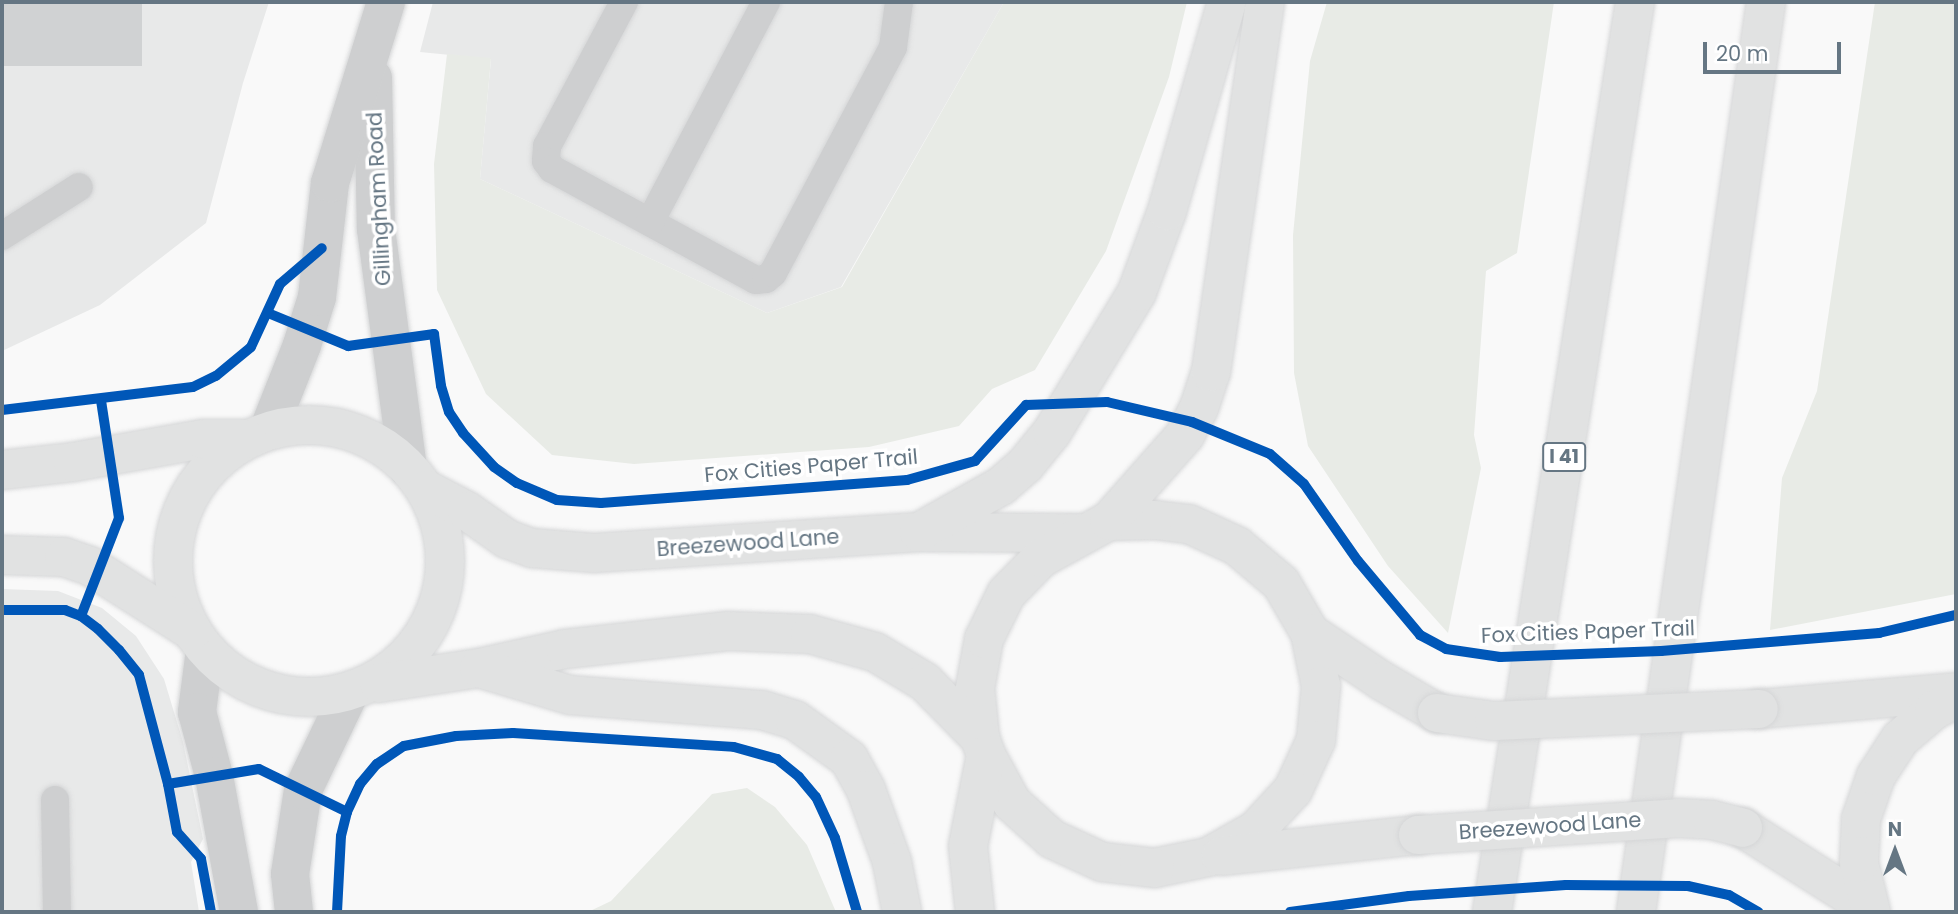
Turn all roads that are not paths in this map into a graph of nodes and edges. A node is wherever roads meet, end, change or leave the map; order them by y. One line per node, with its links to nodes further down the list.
1 (386, 2): 9 (street, Gillingham Road)
2 (624, 2): 11 (lane)
3 (766, 2): 11 (lane)
4 (899, 2): 11 (lane)
5 (1227, 2): 17 (main road)
6 (1265, 2): 16 (main road)
7 (1635, 2): 34 (main road, I 41)
8 (1766, 2): 35 (main road)
9 (372, 54): 13 (street, Gillingham Road); 15 (street, Gillingham Road)
10 (79, 187): 12 (lane)
11 (650, 222)
12 (2, 236)
13 (258, 435): 14 (main road); 15 (main road, Breezewood Lane); 20 (main road)
14 (2, 470)
15 (418, 479): 17 (main road, Breezewood Lane); 22 (main road)
16 (1097, 527): 17 (main road, Breezewood Lane); 19 (main road, Breezewood Lane); 25 (main road)
17 (919, 532)
18 (2, 555): 20 (main road)
19 (1310, 632): 23 (main road, bridge); 27 (main road)
20 (199, 641): 22 (main road); 30 (street)
21 (479, 668): 22 (main road); 25 (main road); 32 (main road)
22 (363, 689): 31 (street)
23 (1956, 692)
24 (1956, 699): 28 (main road)
25 (983, 747): 27 (main road); 33 (main road)
26 (55, 800): 29 (lane)
27 (1208, 857): 28 (main road, Breezewood Lane, bridge)
28 (1869, 910)
29 (57, 912)
30 (239, 912)
31 (294, 912)
32 (902, 912)
33 (975, 912)
34 (1492, 912)
35 (1636, 912)

